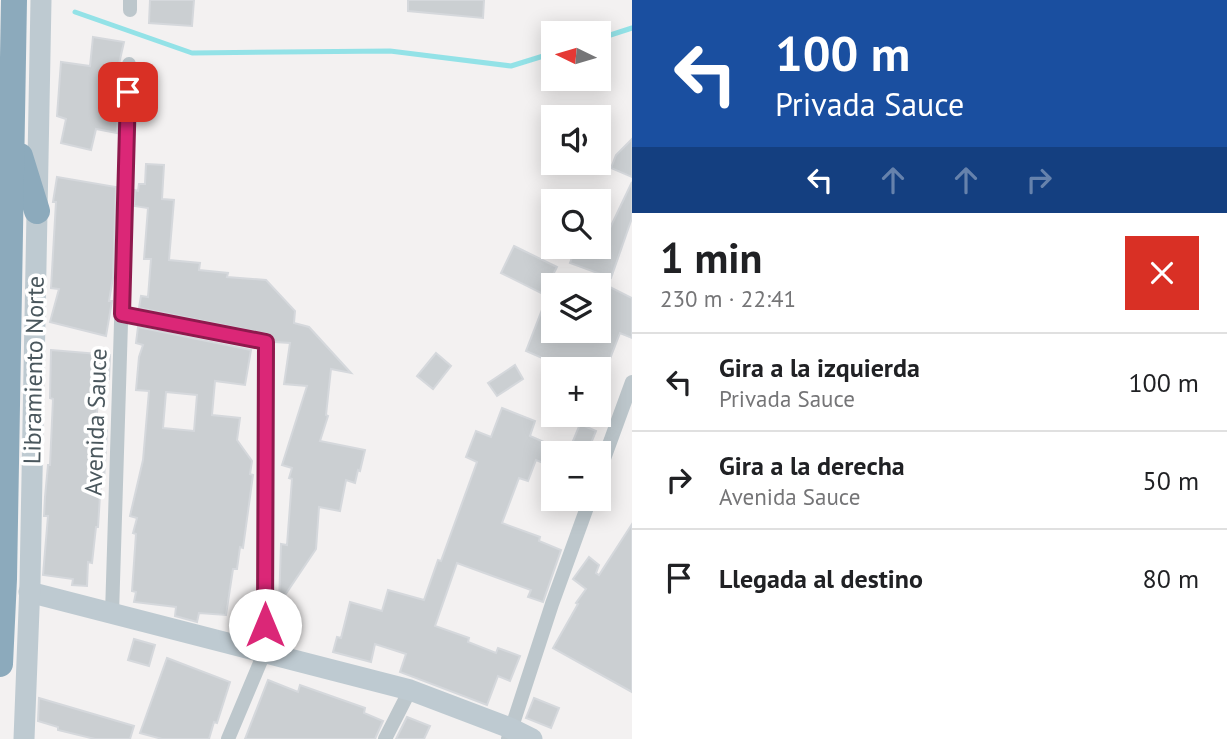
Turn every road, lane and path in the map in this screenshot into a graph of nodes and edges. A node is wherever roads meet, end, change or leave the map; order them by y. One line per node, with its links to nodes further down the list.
1 (14, 0): 4 (highway, Libramiento Norte)
2 (41, 0): 5 (street, Libramiento Norte)
3 (129, 64): 6 (street, Avenida Sauce)
4 (13, 134): 5 (highway); 13 (highway, Libramiento Norte)
5 (37, 212): 10 (street, Libramiento Norte)
6 (122, 314): 11 (street, Avenida Sauce); 12 (street)
7 (632, 382): 8 (street)
8 (610, 441)
9 (586, 511): 15 (street)
10 (29, 592): 11 (street); 16 (street, Libramiento Norte)
11 (112, 614): 12 (street)
12 (265, 651): 14 (street); 17 (street)
13 (0, 664)
14 (410, 690): 15 (street); 18 (street)
15 (509, 733): 19 (street)
16 (24, 739)
17 (228, 739)
18 (385, 739)
19 (532, 739)

